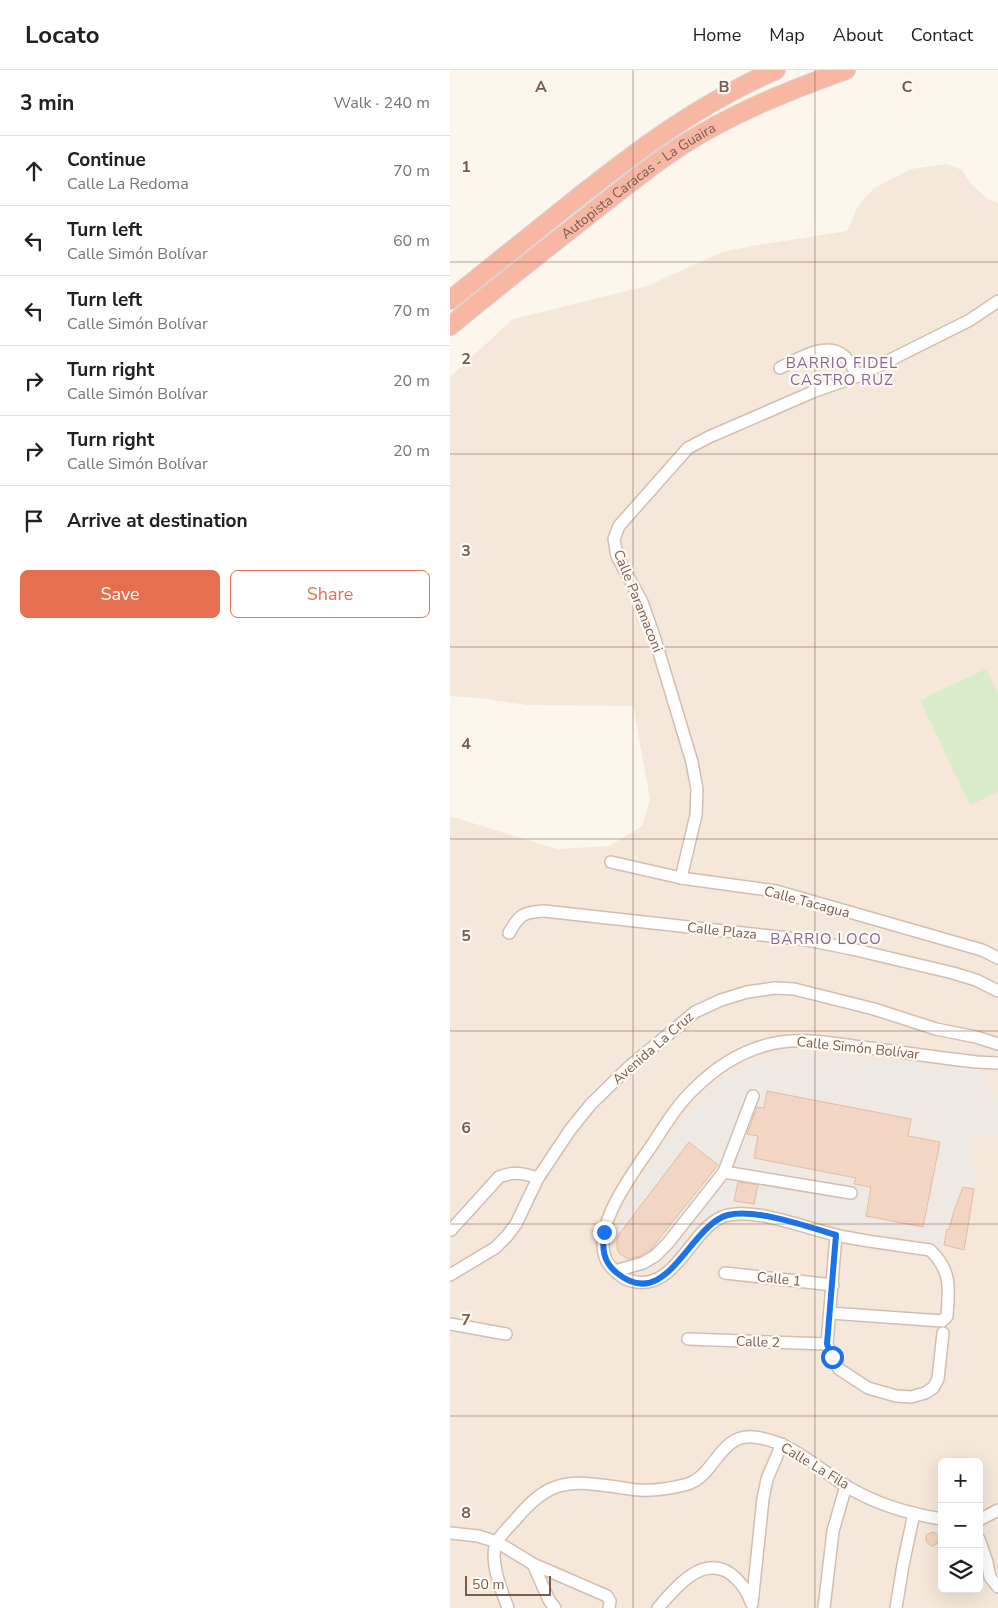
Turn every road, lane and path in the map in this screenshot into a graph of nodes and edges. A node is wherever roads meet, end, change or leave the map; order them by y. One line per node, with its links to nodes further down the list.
1 (776, 70): 3 (highway, Autopista Caracas - La Guaira)
2 (846, 70): 5 (highway, Autopista Caracas - La Guaira)
3 (450, 300)
4 (998, 301): 7 (street, Calle Paramaconi)
5 (450, 326)
6 (780, 368): 7 (street)
7 (858, 376): 9 (street, Calle Paramaconi)
8 (611, 862): 9 (street, Calle Tacagua)
9 (681, 878): 11 (street, Calle Tacagua)
10 (509, 933): 12 (street, Calle Plaza)
11 (998, 958)
12 (998, 991)
13 (998, 1044): 17 (street, Avenida La Cruz)
14 (998, 1063): 21 (street, Calle Simón Bolívar)
15 (753, 1096): 16 (street)
16 (724, 1172): 18 (street); 21 (street)
17 (538, 1178): 19 (street); 23 (street, Avenida La Cruz)
18 (851, 1192)
19 (451, 1230)
20 (836, 1235): 21 (street); 24 (street); 25 (street)
21 (615, 1271)
22 (726, 1273): 24 (street, Calle 1)
23 (450, 1275)
24 (833, 1285): 25 (street)
25 (830, 1313): 30 (street)
26 (450, 1324): 28 (street)
27 (943, 1333): 30 (street)
28 (506, 1334)
29 (688, 1339): 30 (street, Calle 2)
30 (827, 1344)
31 (782, 1444): 32 (street, Calle La Fila); 38 (street, Calle La Fila); 42 (street)
32 (846, 1486): 34 (street, Calle La Fila); 47 (street)
33 (998, 1510): 36 (street)
34 (914, 1513): 35 (street, Calle La Fila); 48 (street)
35 (938, 1518)
36 (983, 1518)
37 (450, 1533): 38 (street)
38 (495, 1548): 40 (street); 43 (street)
39 (982, 1548): 41 (street)
40 (532, 1564): 44 (street); 45 (street)
41 (998, 1587)
42 (753, 1606): 46 (street)
43 (508, 1608)
44 (555, 1608)
45 (609, 1608)
46 (658, 1608)
47 (824, 1608)
48 (896, 1608)

